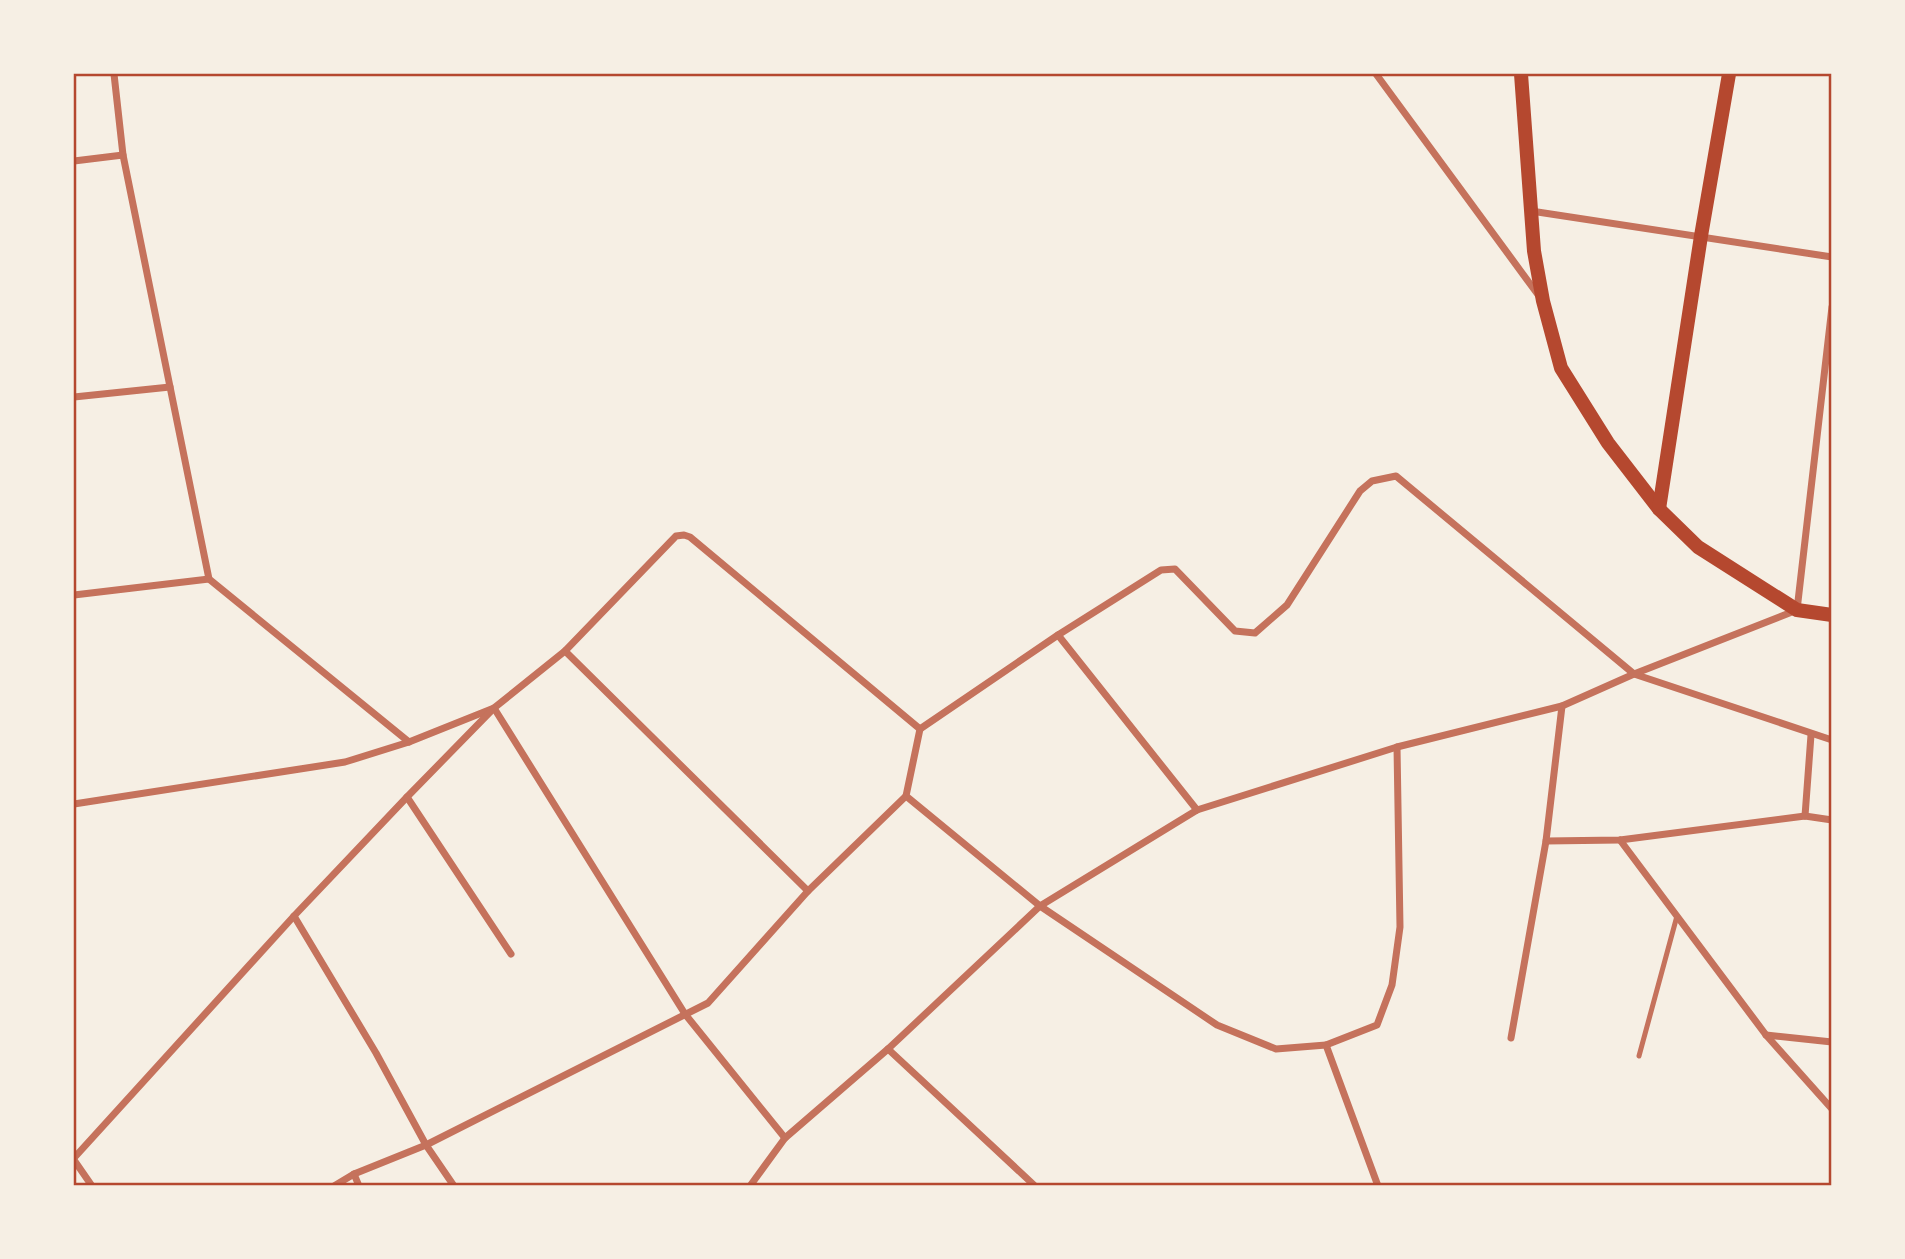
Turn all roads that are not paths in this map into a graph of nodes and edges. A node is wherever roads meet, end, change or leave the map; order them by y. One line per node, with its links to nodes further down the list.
1 (114, 74): 5 (street)
2 (1376, 74): 10 (street)
3 (1521, 74): 7 (main road)
4 (1729, 74): 8 (main road)
5 (122, 155): 6 (street); 12 (street)
6 (74, 161)
7 (1531, 211): 8 (street); 10 (main road)
8 (1701, 236): 9 (street); 14 (main road)
9 (1832, 257)
10 (1543, 301): 14 (main road)
11 (1832, 307): 17 (street)
12 (170, 387): 13 (street); 15 (street)
13 (74, 397)
14 (1660, 509): 17 (main road)
15 (209, 579): 16 (street); 27 (street)
16 (74, 595)
17 (1797, 610): 18 (main road); 21 (street)
18 (1832, 615)
19 (1058, 635): 21 (street); 24 (street); 32 (street)
20 (565, 652): 23 (street); 24 (street); 37 (street)
21 (1634, 674): 22 (street); 25 (street)
22 (1562, 706): 28 (street); 36 (street)
23 (494, 708): 27 (street); 30 (street); 42 (street)
24 (920, 729): 29 (street)
25 (1811, 735): 26 (street); 33 (street)
26 (1832, 740)
27 (409, 743): 31 (street)
28 (1397, 747): 32 (street); 46 (street)
29 (906, 796): 37 (street); 38 (street)
30 (407, 797): 39 (street); 41 (street)
31 (74, 804)
32 (1196, 810): 38 (street)
33 (1805, 816): 34 (street); 35 (street)
34 (1832, 820)
35 (1620, 840): 36 (street); 40 (street)
36 (1546, 841): 44 (street)
37 (808, 891): 42 (street)
38 (1040, 906): 46 (street); 47 (street)
39 (293, 916): 51 (street); 52 (street)
40 (1677, 916): 43 (street); 48 (lane)
41 (511, 954)
42 (685, 1014): 50 (street); 51 (street)
43 (1766, 1035): 45 (street); 49 (street)
44 (1511, 1038)
45 (1832, 1042)
46 (1326, 1045): 60 (street)
47 (888, 1049): 50 (street); 59 (street)
48 (1639, 1056)
49 (1832, 1109)
50 (785, 1139): 58 (street)
51 (426, 1145): 53 (street); 57 (street)
52 (74, 1159): 54 (street)
53 (354, 1174): 55 (street); 56 (street)
54 (92, 1185)
55 (334, 1185)
56 (359, 1185)
57 (454, 1185)
58 (750, 1185)
59 (1035, 1185)
60 (1378, 1185)

